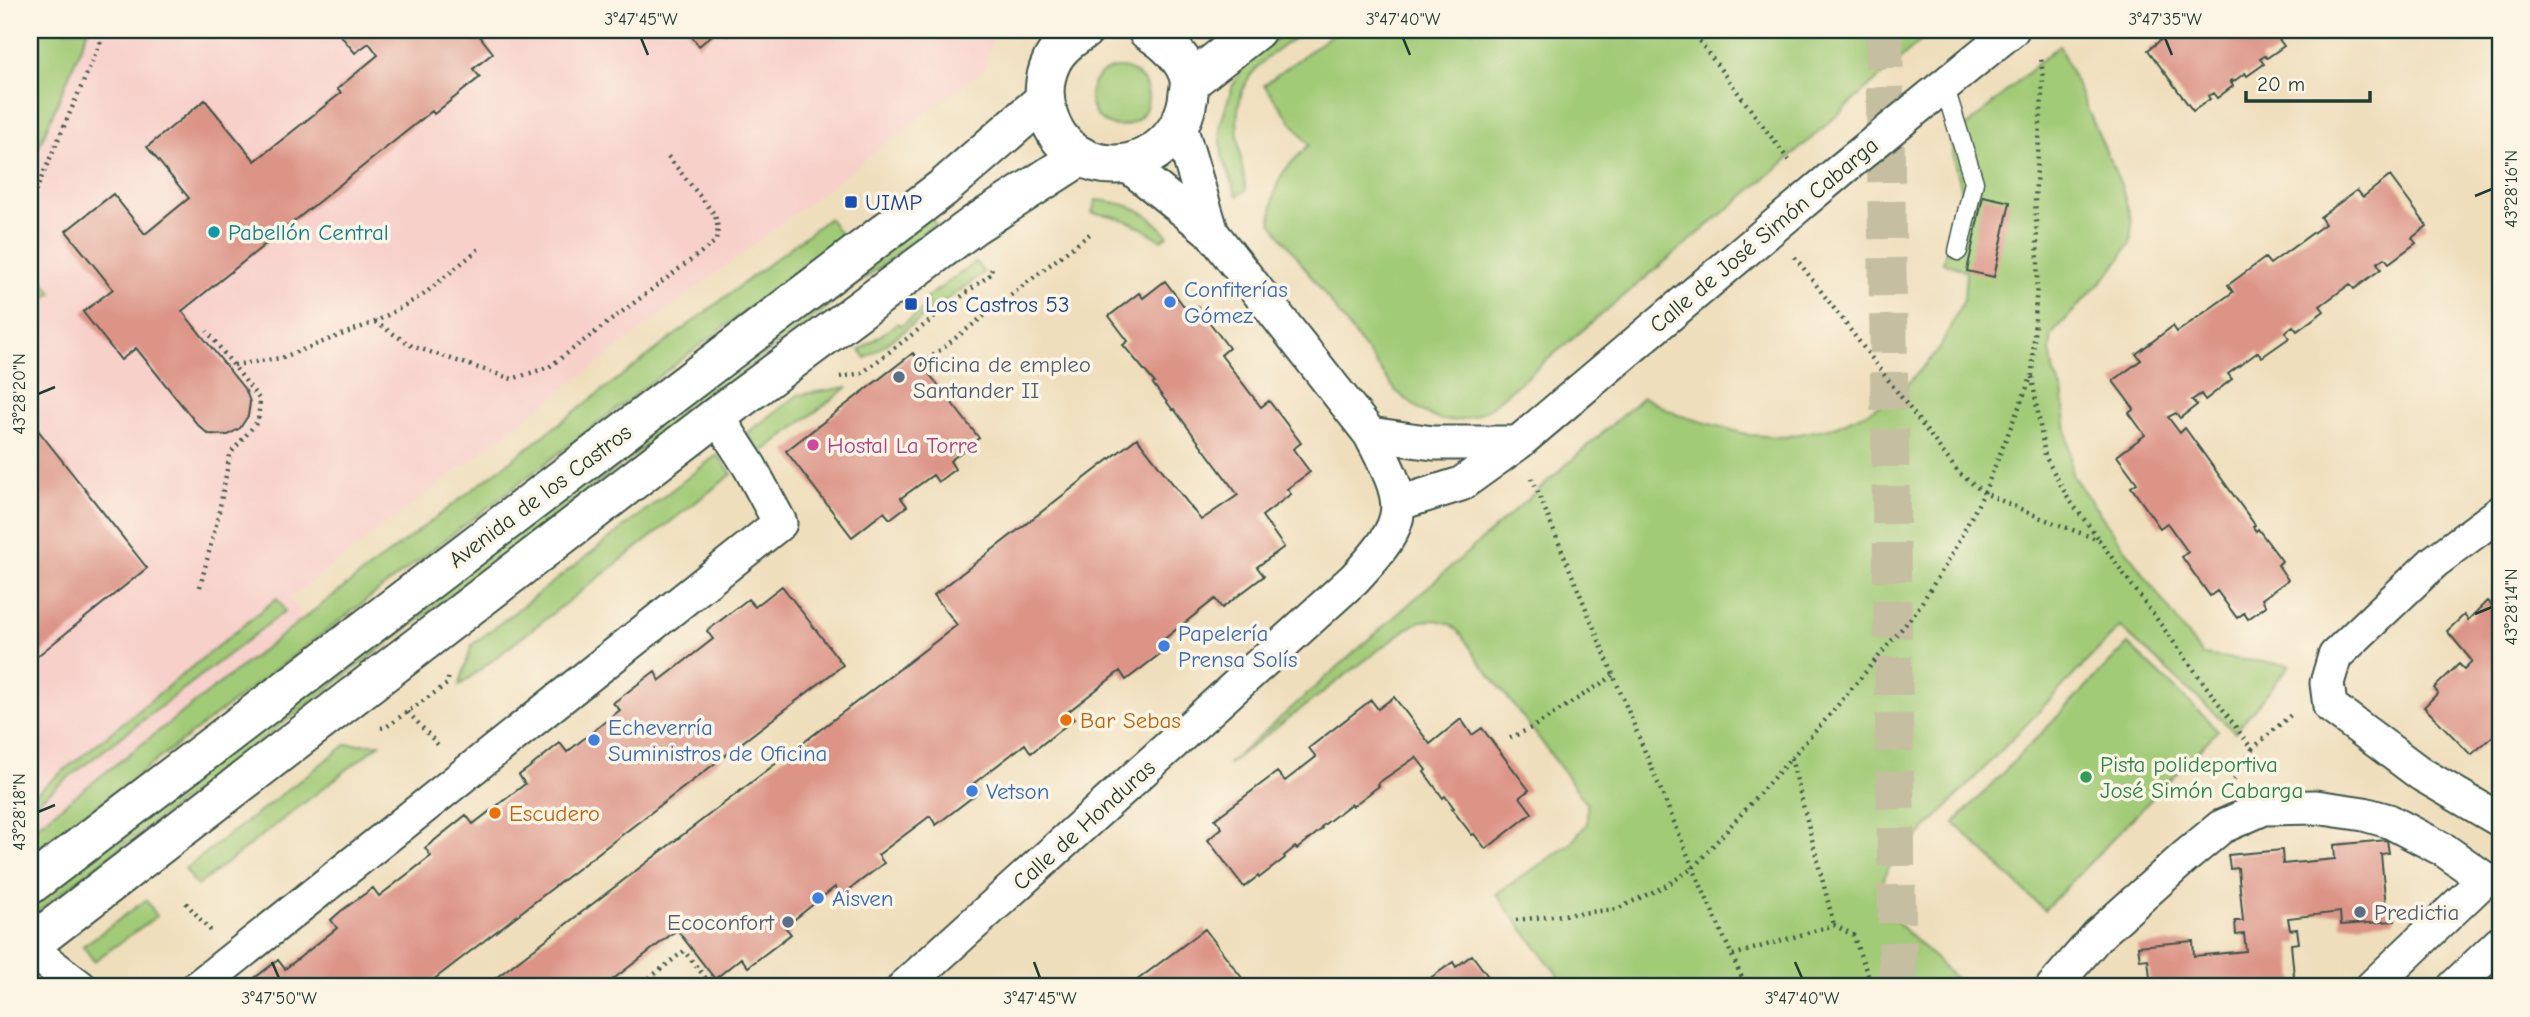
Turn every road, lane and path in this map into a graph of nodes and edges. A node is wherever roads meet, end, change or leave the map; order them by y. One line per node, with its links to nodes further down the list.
1 (106, 30): 16 (path)
2 (1084, 30): 10 (main road)
3 (1147, 30): 8 (main road)
4 (1256, 30): 8 (main road)
5 (1691, 30): 15 (path)
6 (2012, 30): 9 (street, Calle de José Simón Cabarga)
7 (2041, 54): 26 (path)
8 (1190, 82): 11 (main road)
9 (1944, 85): 15 (street, Calle de José Simón Cabarga); 21 (lane)
10 (1044, 100): 13 (main road); 46 (main road, Avenida de los Castros)
11 (1180, 126): 14 (main road); 19 (street)
12 (666, 154): 22 (path)
13 (1081, 156): 14 (main road); 27 (main road, Avenida de los Castros)
14 (1126, 164): 19 (street)
15 (1815, 193): 17 (street, Calle de José Simón Cabarga)
16 (30, 204)
17 (1773, 228): 29 (street, Calle de José Simón Cabarga); 30 (path)
18 (1091, 233): 24 (path)
19 (1212, 233): 28 (street)
20 (480, 248): 22 (path)
21 (1958, 251)
22 (375, 322): 25 (path)
23 (207, 331): 25 (path)
24 (922, 364)
25 (234, 365): 34 (path)
26 (2032, 375): 30 (path); 33 (path)
27 (717, 416): 41 (street); 50 (main road, Avenida de los Castros)
28 (1370, 434): 29 (street); 31 (street)
29 (1518, 443): 31 (street, Calle de José Simón Cabarga); 35 (path)
30 (1984, 494): 33 (path); 40 (path)
31 (1400, 503): 57 (street, Calle de Honduras)
32 (2500, 513): 43 (street)
33 (2099, 540): 39 (path)
34 (200, 587)
35 (1613, 676): 38 (path); 44 (path)
36 (408, 712): 41 (path)
37 (2289, 716): 39 (path)
38 (1510, 737)
39 (2252, 749): 42 (path)
40 (1791, 758): 44 (path); 48 (path)
41 (465, 774): 54 (street)
42 (2232, 782)
43 (2500, 820)
44 (1693, 868): 47 (path); 51 (path)
45 (2495, 876): 61 (street); 62 (street)
46 (30, 885)
47 (1516, 920)
48 (1834, 925): 51 (path); 52 (path)
49 (2500, 943): 63 (street)
50 (30, 947): 53 (street, Avenida de los Castros)
51 (1732, 955): 58 (path)
52 (1870, 981): 59 (path); 60 (path)
53 (80, 987)
54 (198, 987)
55 (638, 987): 56 (path)
56 (713, 987)
57 (904, 987)
58 (1746, 987)
59 (1851, 987)
60 (1878, 987)
61 (2053, 987)
62 (2372, 987)
63 (2454, 987)

